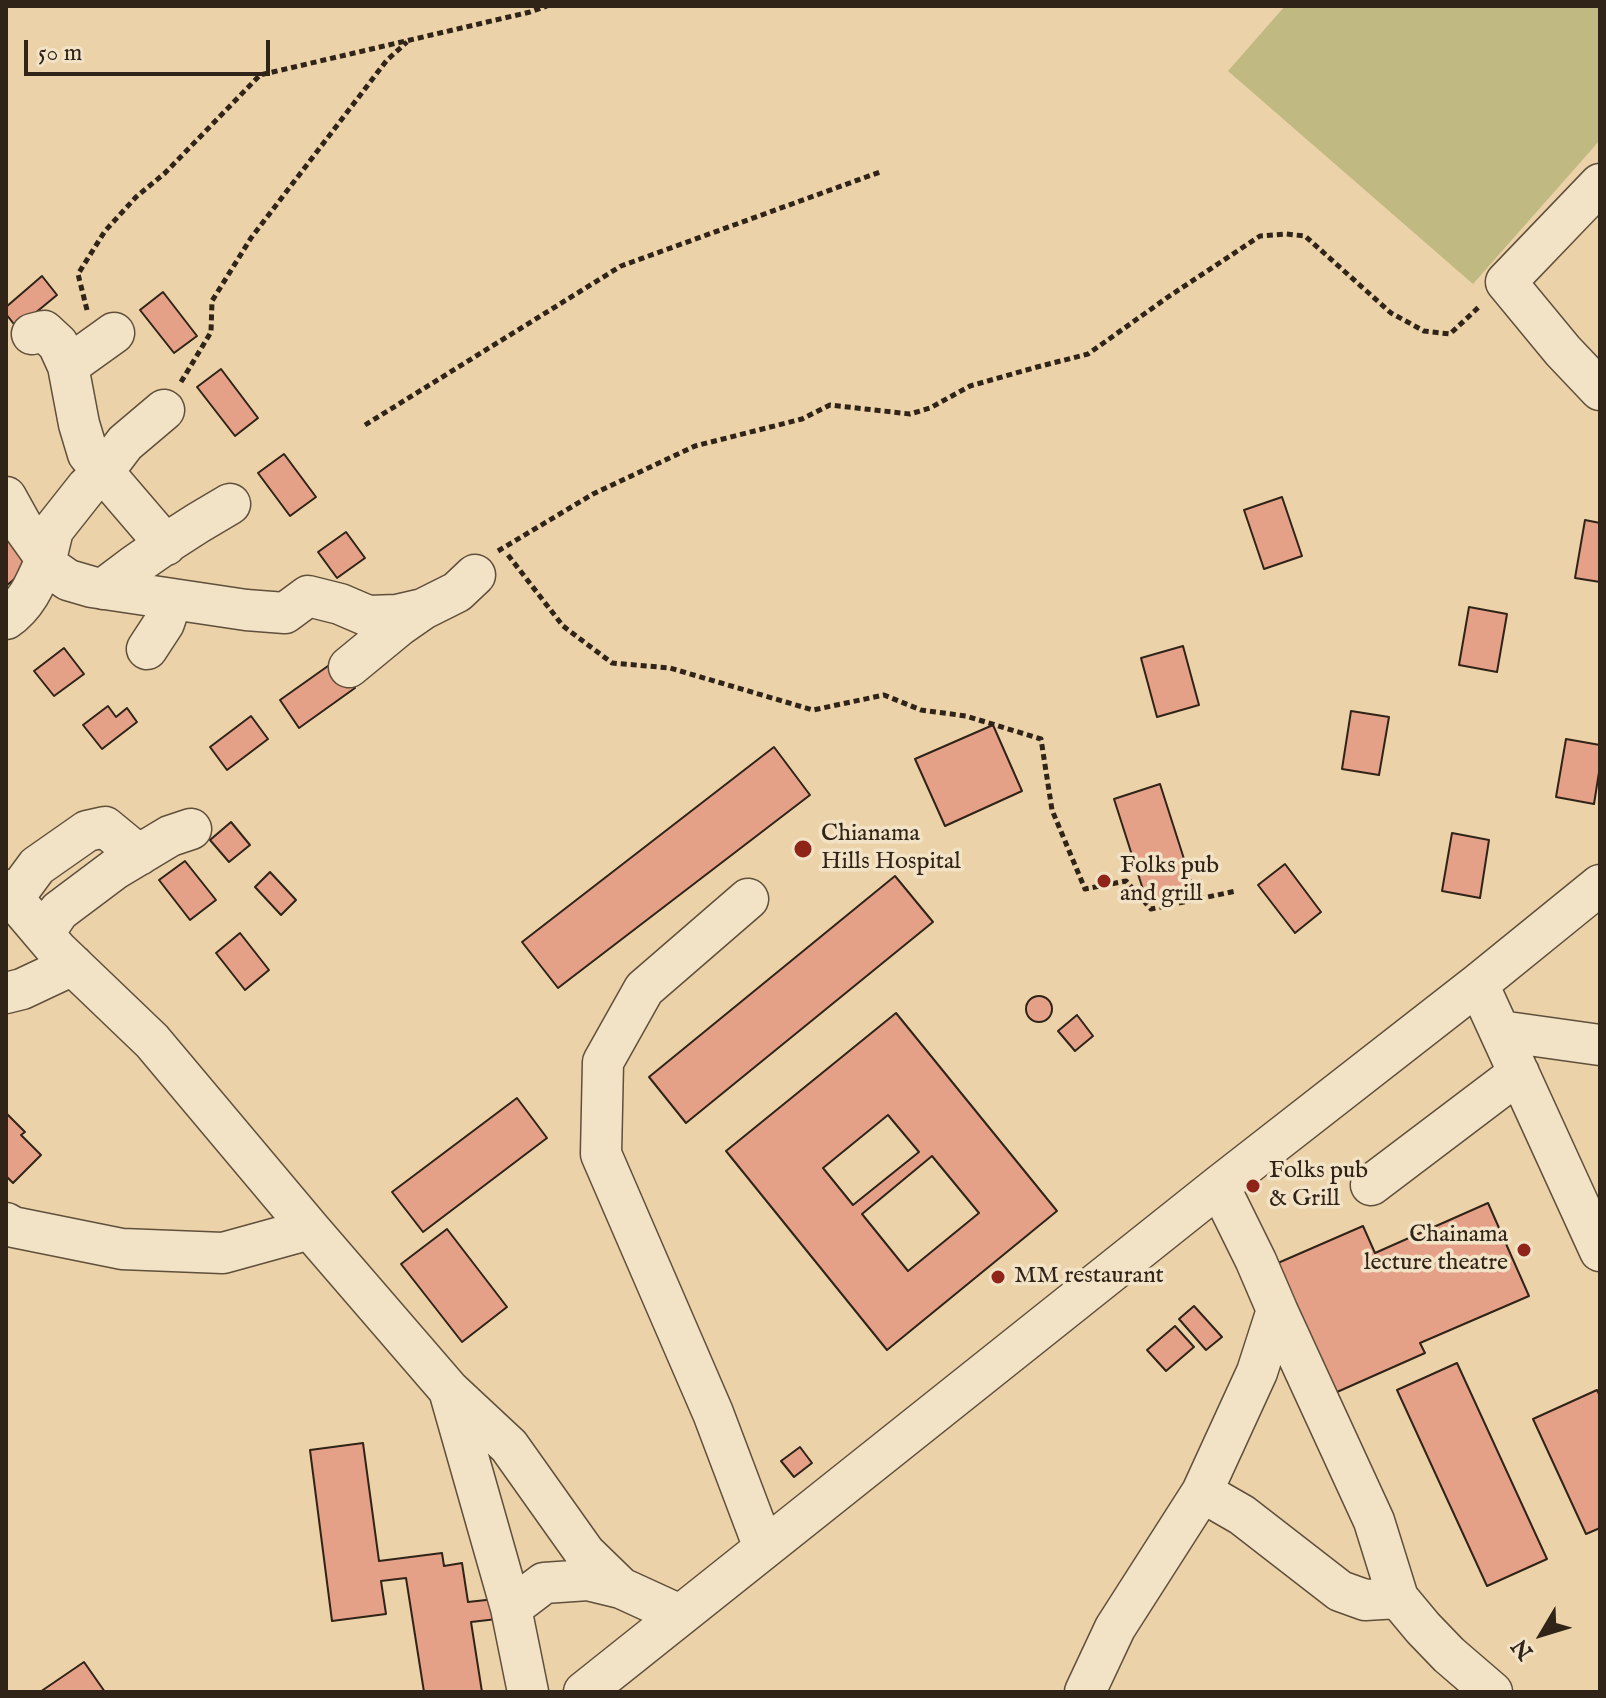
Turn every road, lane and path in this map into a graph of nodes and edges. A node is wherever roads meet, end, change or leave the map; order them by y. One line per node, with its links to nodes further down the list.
1 (547, 6): 2 (path)
2 (407, 41): 7 (path); 9 (path)
3 (880, 172): 10 (path)
4 (1600, 184): 5 (lane)
5 (1506, 282): 8 (lane); 16 (path)
6 (114, 333): 7 (lane)
7 (53, 348): 11 (lane)
8 (1600, 390)
9 (164, 410): 11 (lane)
10 (365, 425)
11 (103, 472): 14 (lane); 15 (lane)
12 (6, 497): 15 (lane)
13 (230, 504): 14 (lane)
14 (166, 545): 17 (lane)
15 (46, 559): 17 (lane); 20 (lane)
16 (488, 561): 19 (lane); 26 (path)
17 (103, 589): 18 (lane)
18 (172, 599): 19 (lane); 21 (lane)
19 (423, 609): 22 (lane)
20 (6, 619)
21 (147, 649)
22 (349, 667)
23 (191, 829): 24 (lane)
24 (139, 855): 27 (lane); 29 (lane)
25 (1600, 885): 31 (lane)
26 (1236, 891)
27 (9, 892): 29 (lane)
28 (748, 899): 44 (lane)
29 (44, 933): 30 (lane)
30 (73, 965): 32 (lane); 39 (lane)
31 (1478, 984): 33 (lane); 37 (lane)
32 (6, 993)
33 (1500, 1031): 34 (lane); 35 (lane)
34 (1600, 1045)
35 (1519, 1073): 36 (lane); 40 (lane)
36 (1371, 1185)
37 (1219, 1186): 41 (lane); 44 (lane)
38 (6, 1223): 39 (lane)
39 (310, 1229): 42 (lane)
40 (1600, 1251)
41 (1277, 1310): 43 (lane); 46 (lane)
42 (449, 1390): 45 (lane); 47 (lane)
43 (1202, 1492): 46 (lane); 51 (lane)
44 (764, 1548): 48 (lane)
45 (621, 1588): 47 (lane); 48 (lane)
46 (1398, 1598): 52 (lane)
47 (511, 1608): 49 (lane)
48 (680, 1615): 50 (lane)
49 (528, 1692)
50 (584, 1692)
51 (1085, 1692)
52 (1492, 1692)

